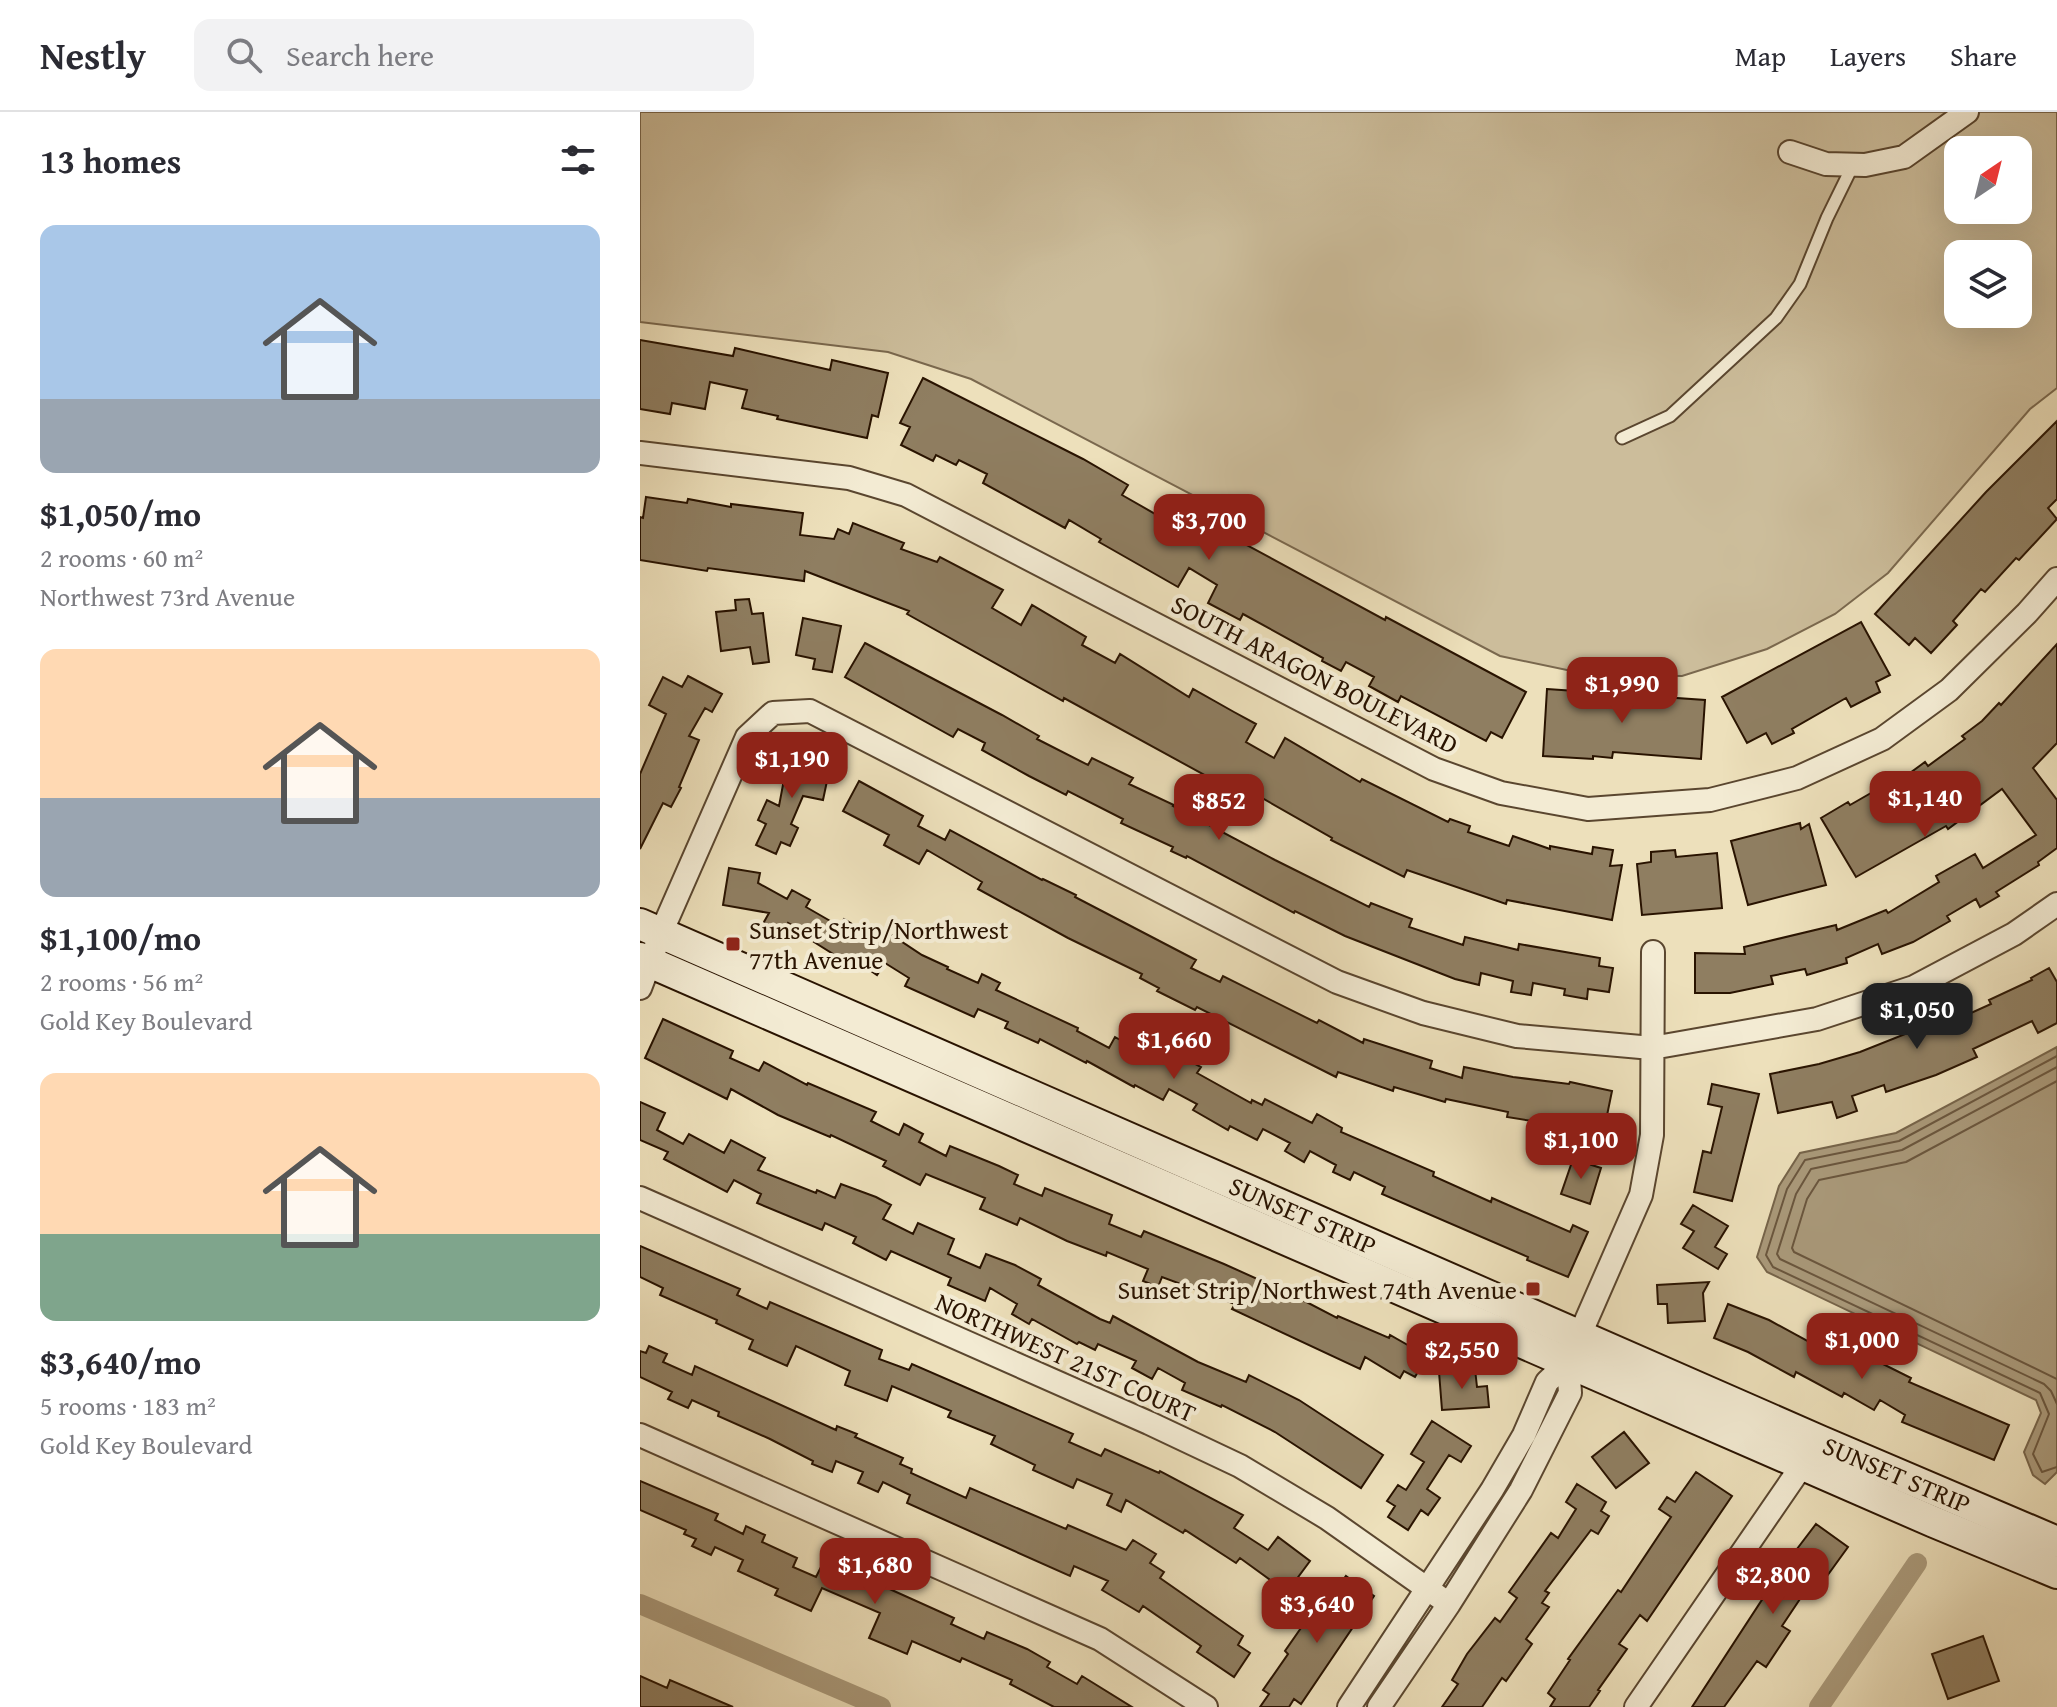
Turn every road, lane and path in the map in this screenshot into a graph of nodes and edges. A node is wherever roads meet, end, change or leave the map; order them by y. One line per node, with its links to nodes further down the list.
1 (1967, 112): 3 (street)
2 (1790, 152): 3 (street)
3 (1853, 165): 4 (lane)
4 (1622, 438)
5 (640, 453): 6 (street, SOUTH ARAGON BOULEVARD)
6 (2057, 579)
7 (2057, 904): 11 (street)
8 (650, 929): 10 (street); 11 (street); 13 (street, SUNSET STRIP)
9 (1653, 952): 11 (street)
10 (644, 970): 13 (street, SUNSET STRIP)
11 (1652, 1048): 13 (street)
12 (640, 1198): 18 (street, NORTHWEST 21ST COURT)
13 (1574, 1349): 15 (street, SUNSET STRIP); 18 (street); 19 (street)
14 (640, 1435): 20 (street)
15 (1811, 1453): 16 (street, SUNSET STRIP); 17 (street, SUNSET STRIP); 23 (street)
16 (2057, 1542)
17 (2057, 1573)
18 (1427, 1589): 19 (street, NORTHWEST 21ST COURT); 21 (street)
19 (1449, 1604): 22 (street)
20 (1206, 1707)
21 (1349, 1707)
22 (1379, 1707)
23 (1636, 1707)

